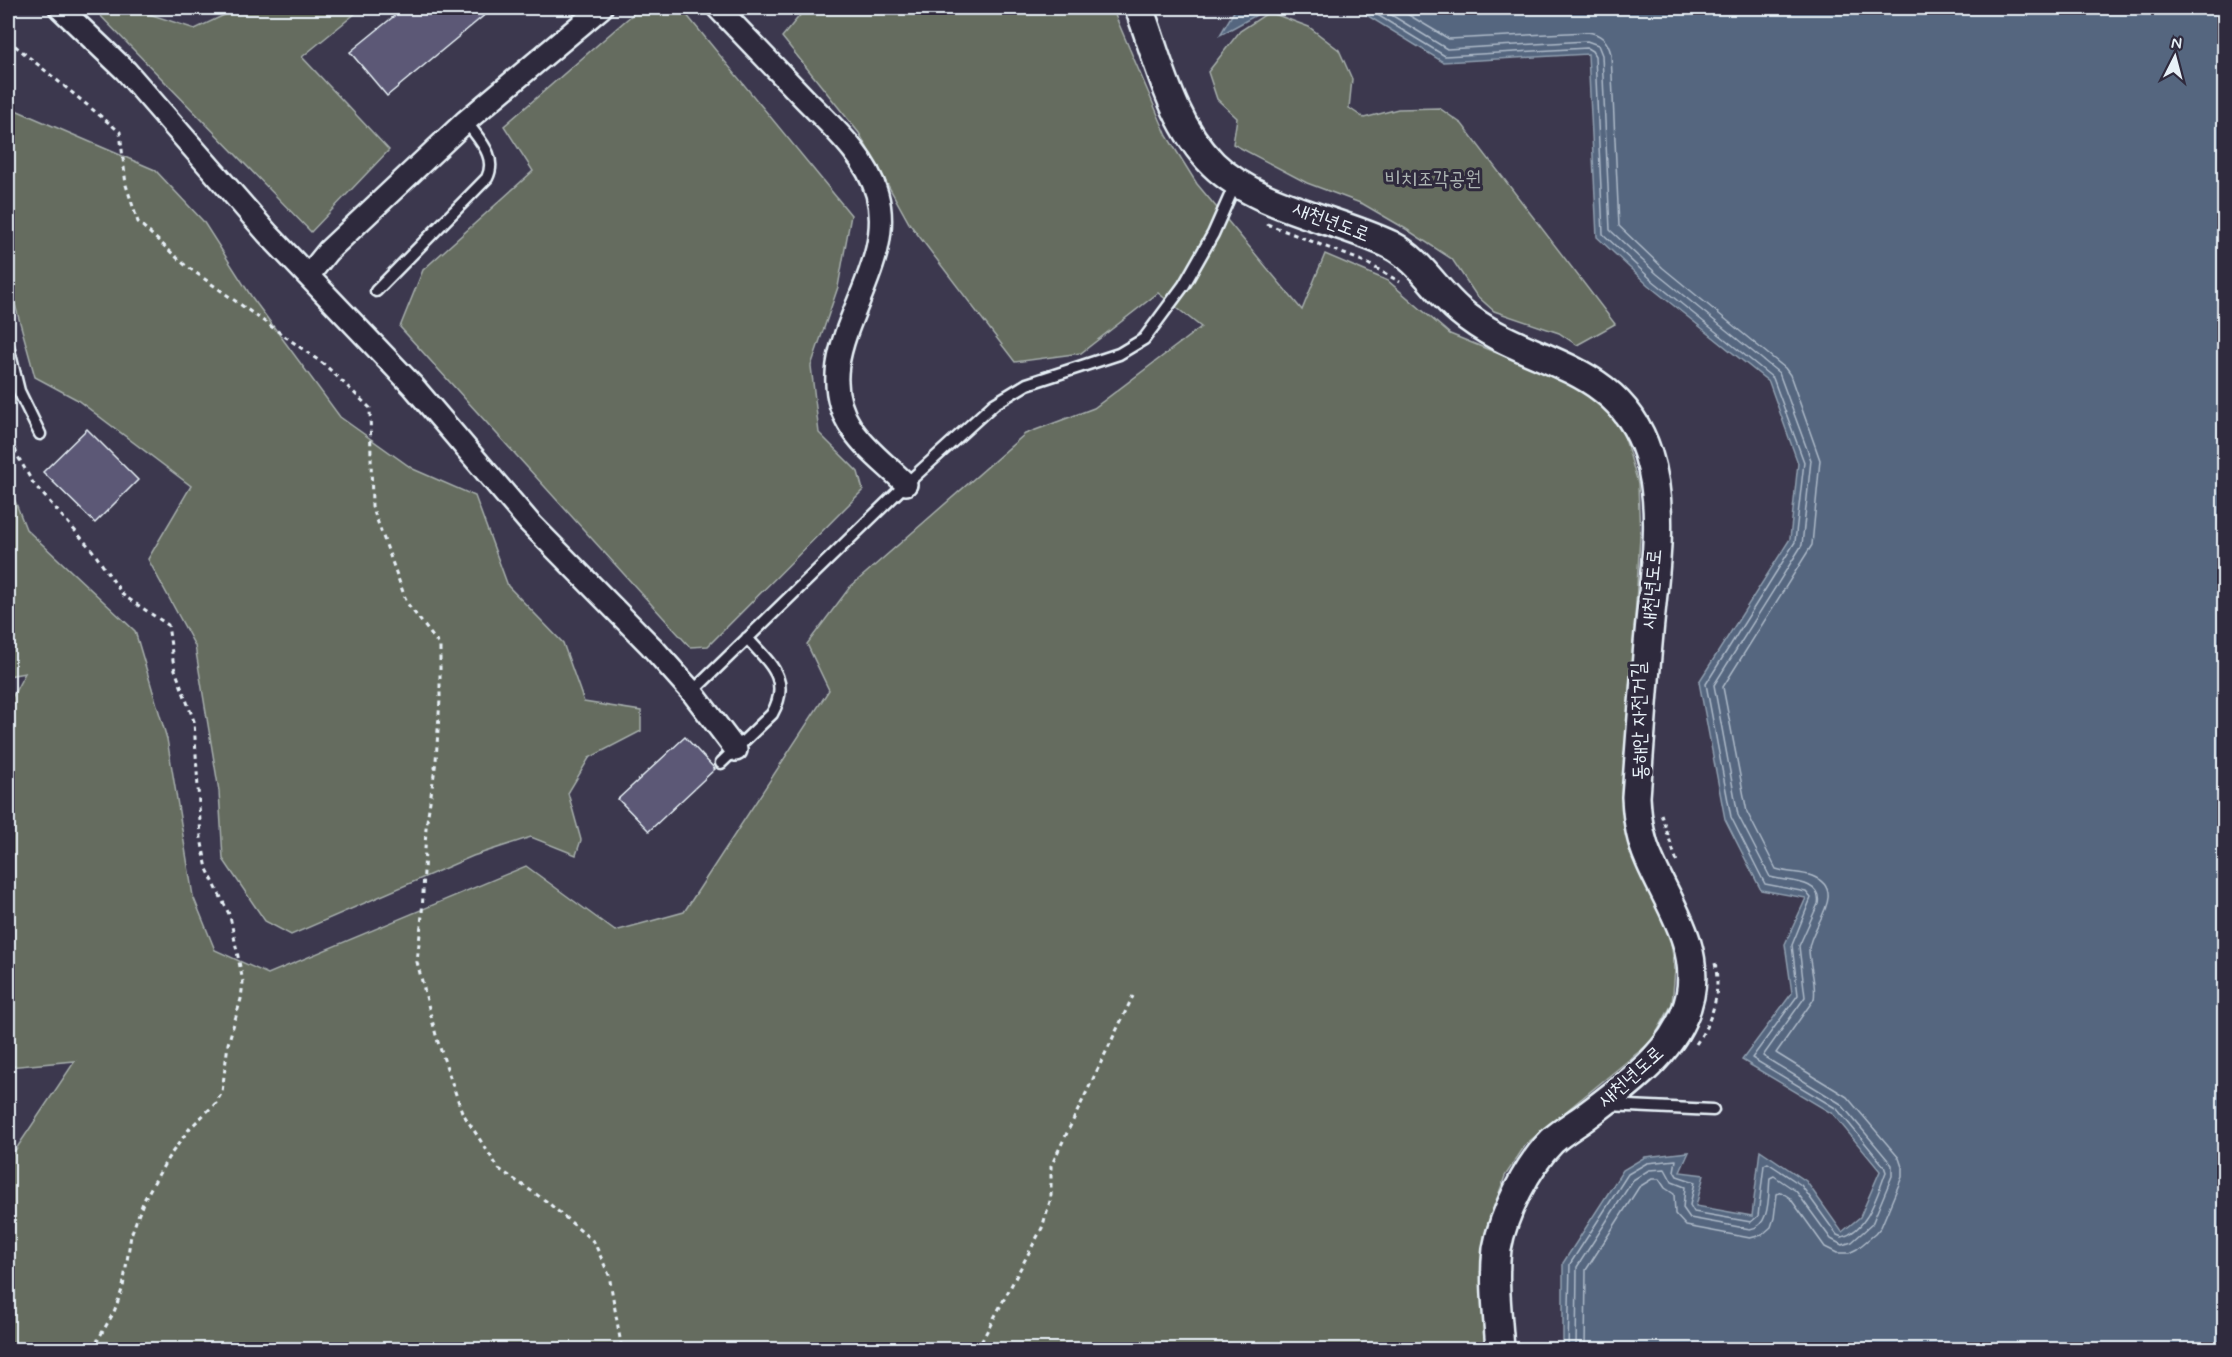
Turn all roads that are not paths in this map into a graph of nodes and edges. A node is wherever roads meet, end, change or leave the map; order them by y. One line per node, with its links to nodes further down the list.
1 (60, 8): 7 (street)
2 (601, 8): 5 (street)
3 (718, 8): 11 (street)
4 (1139, 8): 6 (street, 새천년도로)
5 (466, 121): 7 (street); 8 (lane)
6 (1236, 182): 11 (lane); 15 (street, 새천년도로)
7 (308, 276): 13 (street)
8 (376, 291)
9 (8, 346): 10 (lane)
10 (40, 434)
11 (906, 484): 12 (lane)
12 (747, 638): 13 (lane); 14 (lane)
13 (692, 692): 14 (street)
14 (729, 756)
15 (1602, 1104): 16 (lane); 17 (street, 새천년도로)
16 (1713, 1110)
17 (1500, 1350)

